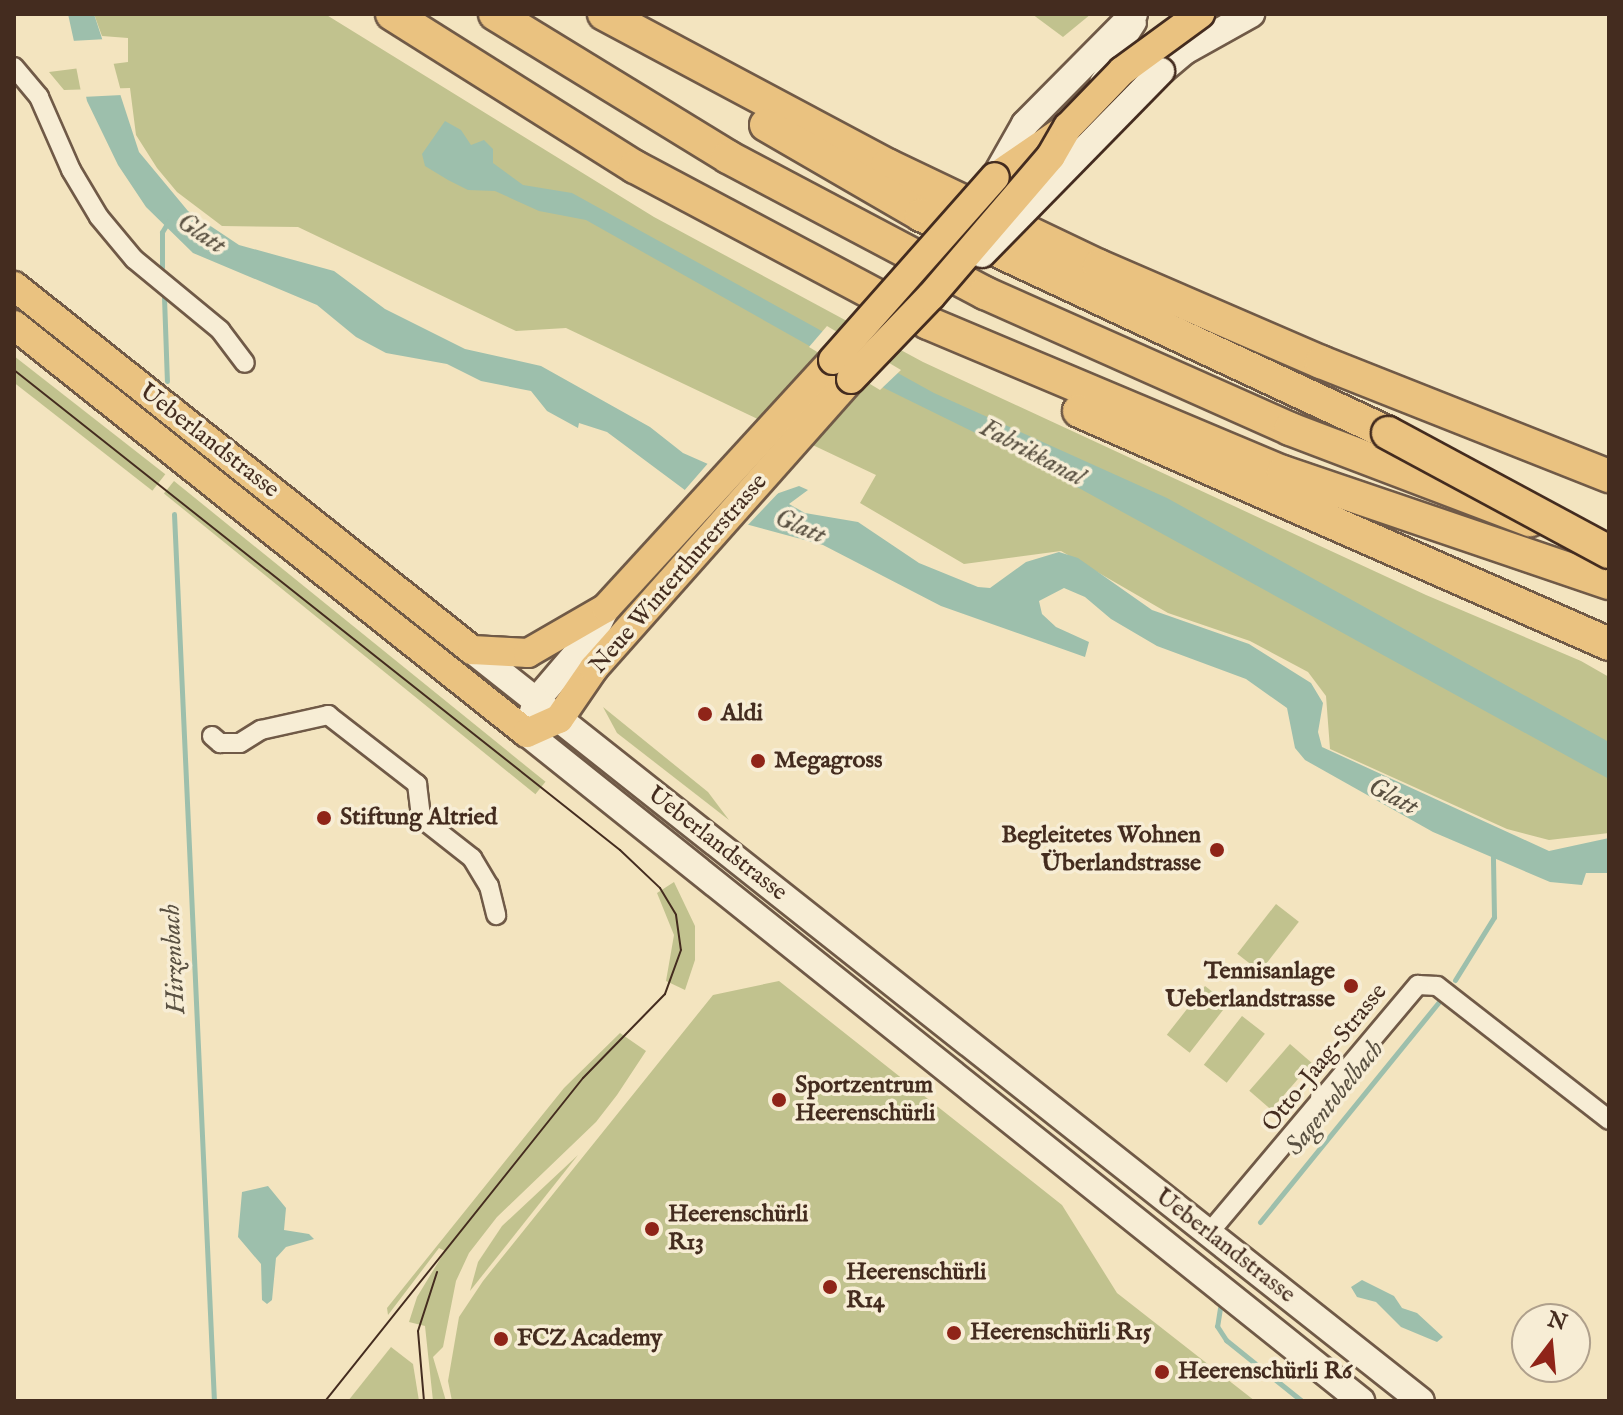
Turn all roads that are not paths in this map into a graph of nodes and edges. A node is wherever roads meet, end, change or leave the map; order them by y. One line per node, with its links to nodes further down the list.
1 (392, 14): 14 (highway)
2 (495, 14): 10 (highway)
3 (604, 14): 8 (highway)
4 (1134, 14): 12 (main road, Neue Winterthurerstrasse)
5 (1143, 14): 11 (street)
6 (1200, 14): 11 (main road, Neue Winterthurerstrasse, bridge)
7 (1251, 14): 14 (main road, Neue Winterthurerstrasse, bridge)
8 (651, 40): 17 (highway); 18 (highway)
9 (14, 67): 16 (street)
10 (600, 81): 17 (highway); 19 (highway)
11 (1065, 141): 12 (main road, Neue Winterthurerstrasse, bridge); 14 (main road, Neue Winterthurerstrasse, bridge)
12 (995, 177): 20 (main road, Neue Winterthurerstrasse, bridge)
13 (14, 286): 25 (main road, Ueberlandstrasse)
14 (930, 310): 20 (main road, Neue Winterthurerstrasse, bridge); 22 (highway); 24 (highway)
15 (14, 325): 28 (main road, Ueberlandstrasse)
16 (245, 363)
17 (1319, 402): 21 (highway, bridge)
18 (1609, 476)
19 (1609, 546)
20 (681, 549): 23 (main road, Neue Winterthurerstrasse); 27 (main road, Neue Winterthurerstrasse)
21 (1609, 552)
22 (1609, 583)
23 (606, 608): 25 (main road, Neue Winterthurerstrasse); 26 (main road, Neue Winterthurerstrasse)
24 (1609, 644)
25 (472, 650): 26 (main road, Ueberlandstrasse)
26 (536, 701): 27 (main road, Ueberlandstrasse); 28 (main road, Neue Winterthurerstrasse)
27 (559, 719): 28 (main road); 32 (main road, Ueberlandstrasse)
28 (527, 733): 33 (main road, Ueberlandstrasse)
29 (212, 736): 30 (street)
30 (496, 915)
31 (1609, 1120): 32 (street, Otto-Jaag-Strasse)
32 (1208, 1234): 33 (main road); 35 (main road, Ueberlandstrasse)
33 (1188, 1258): 34 (main road, Ueberlandstrasse)
34 (1361, 1401)
35 (1421, 1401)

